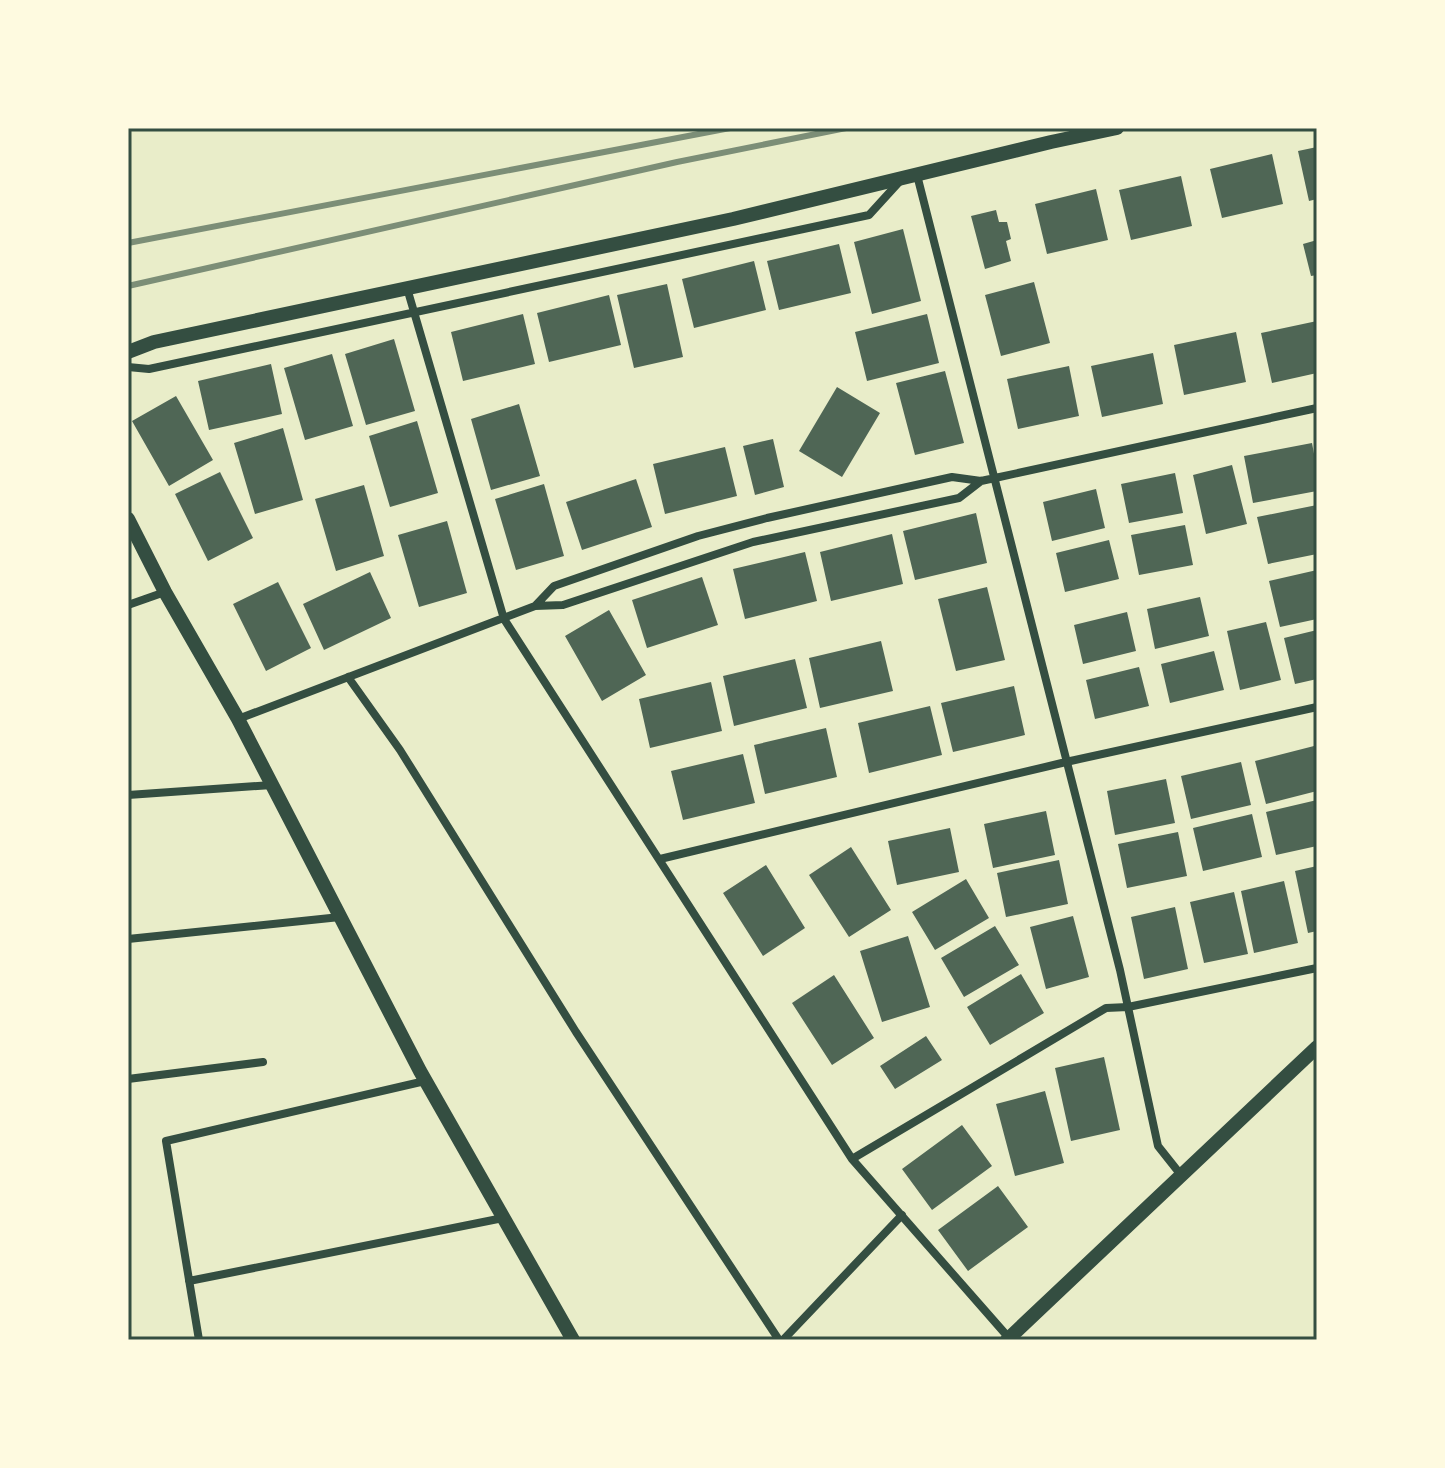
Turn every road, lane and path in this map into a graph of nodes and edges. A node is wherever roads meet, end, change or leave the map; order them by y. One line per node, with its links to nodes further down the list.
1 (1117, 128): 2 (street)
2 (910, 176): 3 (street); 4 (street); 8 (street)
3 (407, 288): 4 (street); 5 (street)
4 (414, 312): 6 (street); 14 (street)
5 (128, 352)
6 (128, 367)
7 (1317, 408): 8 (street)
8 (995, 478): 9 (street); 18 (street)
9 (981, 481): 13 (street); 13 (street)
10 (128, 519): 11 (street)
11 (165, 592): 12 (street); 17 (street)
12 (128, 605)
13 (535, 606): 14 (street)
14 (504, 619): 15 (street); 21 (street)
15 (348, 677): 17 (street); 38 (street)
16 (1317, 707): 18 (street)
17 (238, 719): 19 (street)
18 (1066, 762): 21 (street); 25 (street)
19 (273, 785): 20 (street); 22 (street)
20 (128, 795)
21 (660, 859): 30 (street)
22 (340, 917): 23 (street); 29 (street)
23 (128, 939)
24 (1317, 968): 25 (street)
25 (1128, 1007): 30 (street); 31 (street)
26 (1317, 1047): 31 (street)
27 (263, 1062): 28 (street)
28 (128, 1079)
29 (425, 1081): 33 (street); 34 (street)
30 (852, 1159): 32 (street)
31 (1181, 1175): 35 (street)
32 (902, 1215): 35 (street); 38 (street)
33 (503, 1218): 34 (street); 37 (street)
34 (189, 1281): 36 (street)
35 (1008, 1339)
36 (199, 1340)
37 (573, 1340)
38 (781, 1340)

